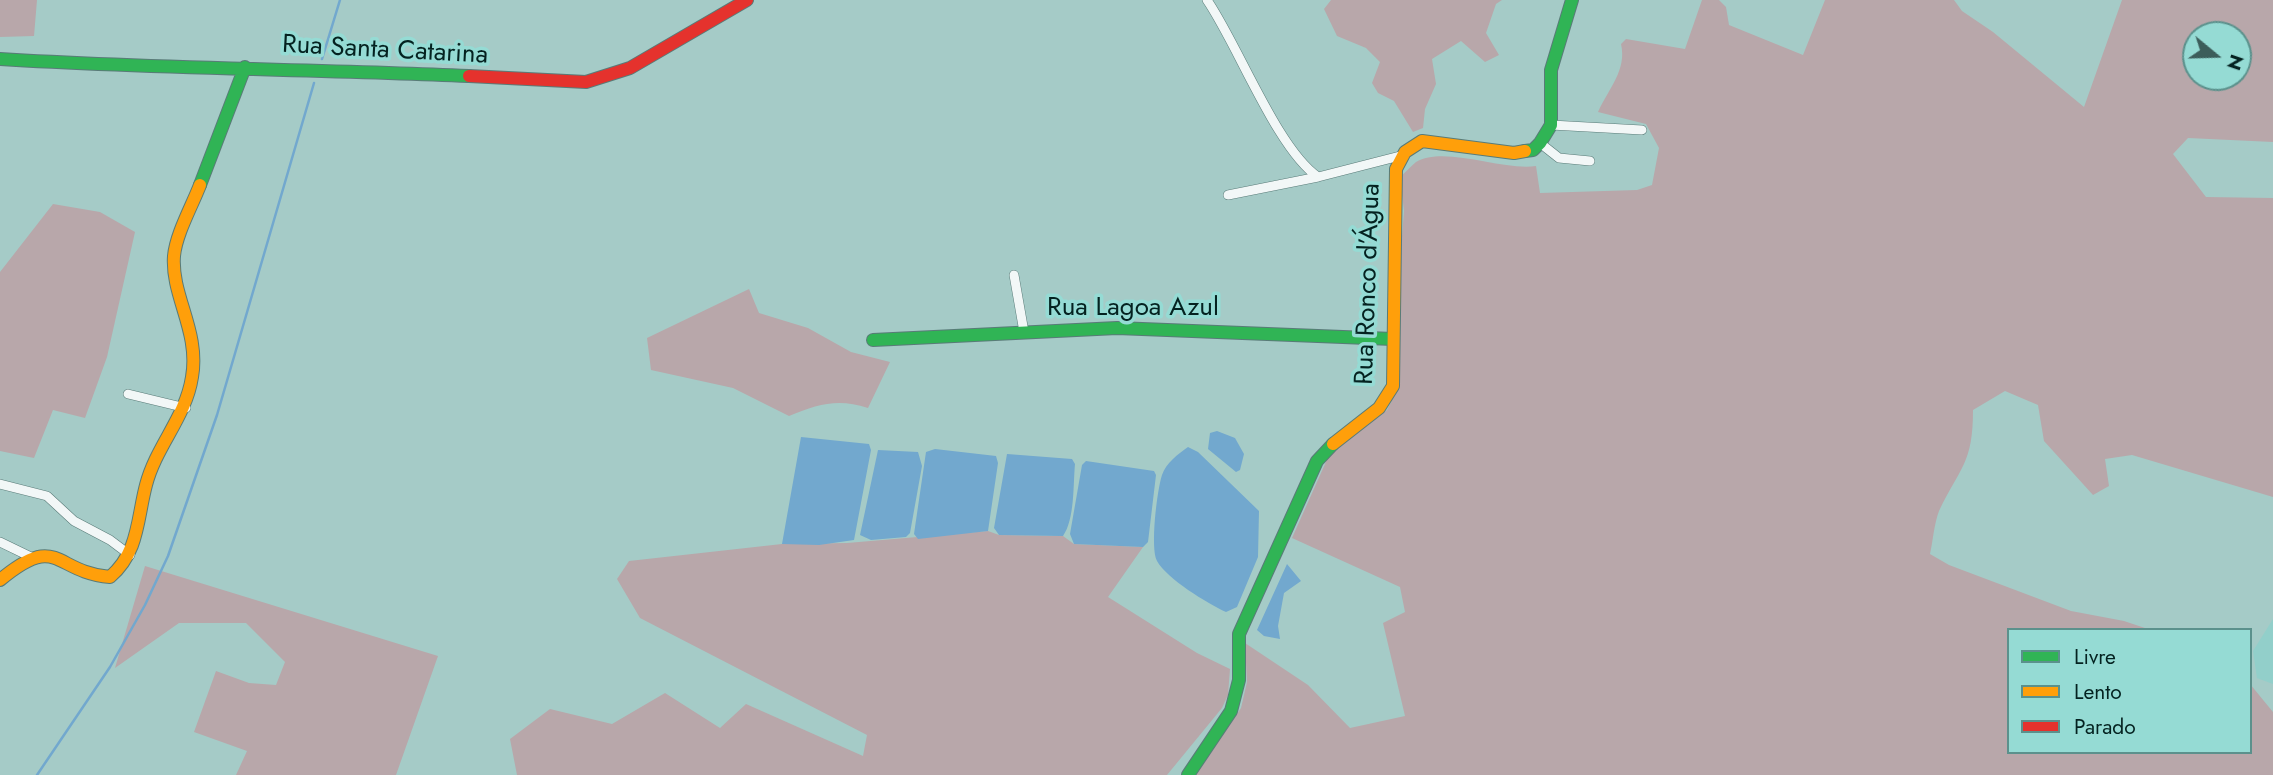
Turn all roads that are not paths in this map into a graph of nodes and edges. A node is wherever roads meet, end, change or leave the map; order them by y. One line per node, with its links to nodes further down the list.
1 (747, 0): 5 (street, Rua Santa Catarina)
2 (1207, 0): 11 (street)
3 (1572, 0): 6 (street)
4 (0, 59): 5 (street, Rua Santa Catarina)
5 (245, 67): 18 (street)
6 (1551, 125): 7 (street); 8 (street)
7 (1642, 130)
8 (1541, 143): 9 (street, Rua Ronco d’Água); 10 (street)
9 (1400, 156): 11 (street); 15 (street, Rua Ronco d’Água)
10 (1590, 161)
11 (1318, 177): 12 (street)
12 (1228, 195)
13 (1014, 275): 14 (street)
14 (1024, 332): 15 (street, Rua Lagoa Azul); 16 (street, Rua Lagoa Azul)
15 (1393, 339): 24 (street, Rua Ronco d’Água)
16 (873, 340)
17 (128, 394): 18 (street)
18 (186, 408): 21 (street)
19 (0, 484): 21 (street)
20 (0, 542): 22 (street)
21 (130, 555): 22 (street)
22 (31, 557): 23 (street)
23 (0, 580)
24 (1188, 775)

